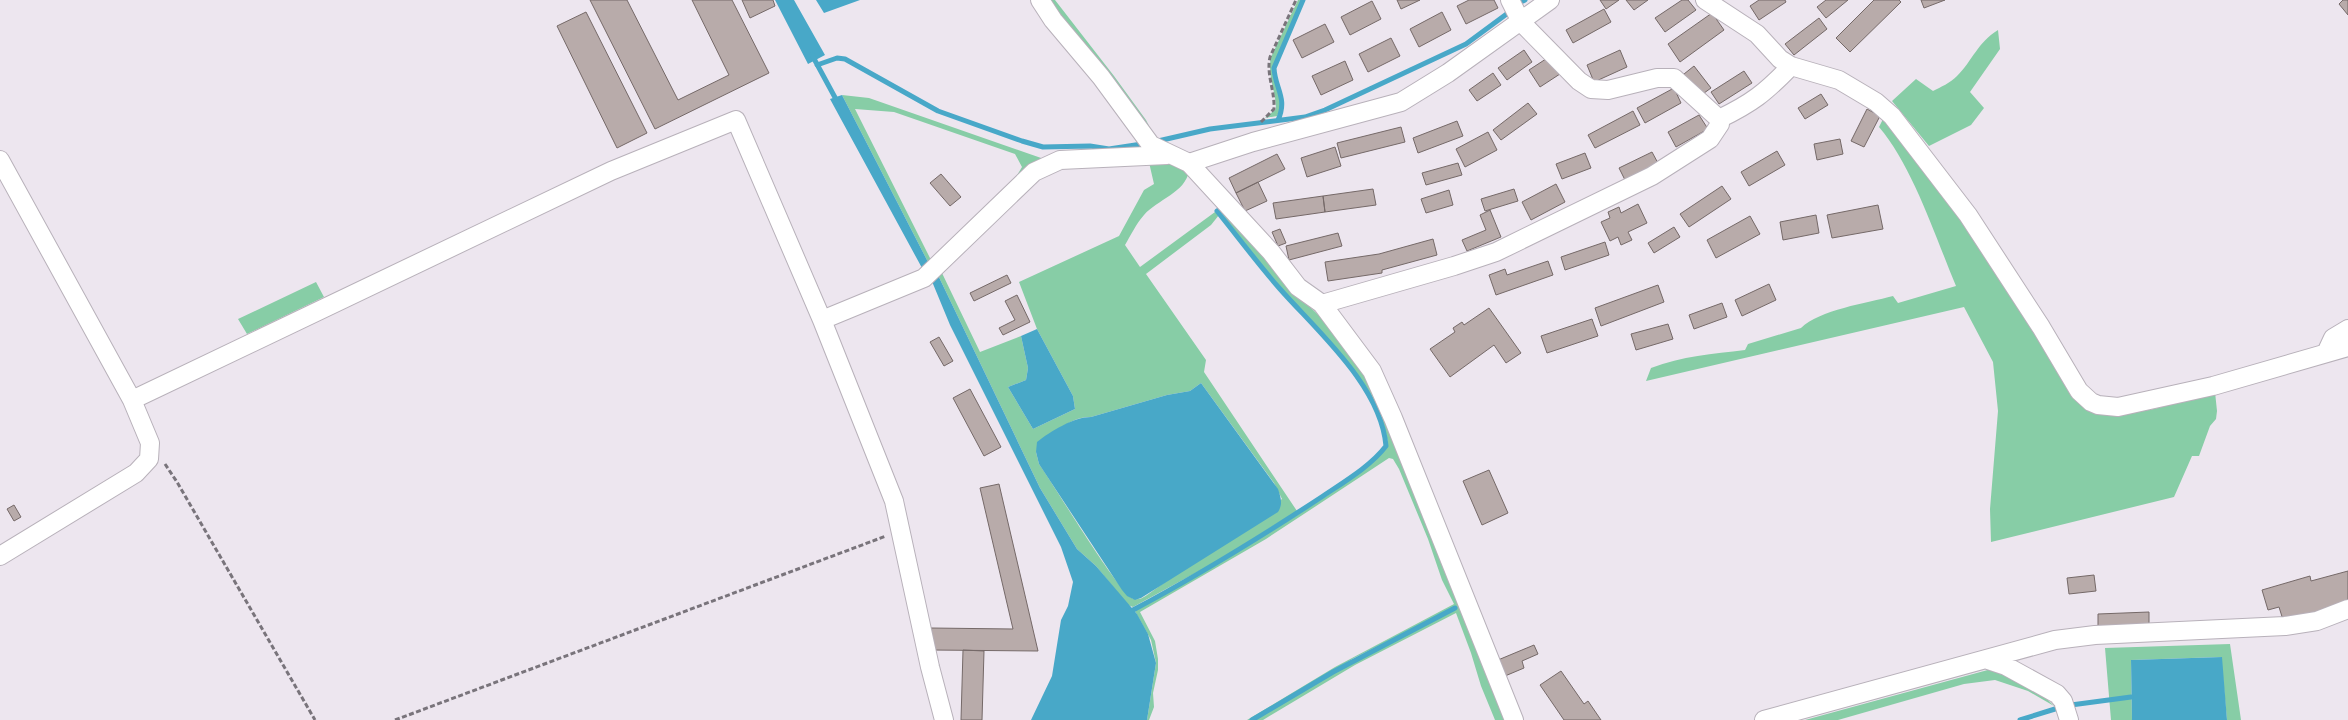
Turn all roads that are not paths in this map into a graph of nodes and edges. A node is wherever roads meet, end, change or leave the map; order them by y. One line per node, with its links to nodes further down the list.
1 (1040, 0): 8 (street)
2 (1510, 0): 5 (street)
3 (1550, 0): 5 (street)
4 (1704, 0): 6 (street)
5 (1520, 22): 7 (street); 10 (street)
6 (1791, 66): 7 (street); 15 (street)
7 (1719, 119): 11 (street)
8 (1170, 155): 10 (street); 12 (street)
9 (0, 160): 16 (street)
10 (1189, 163): 11 (street)
11 (1322, 304): 21 (street)
12 (822, 320): 16 (street); 20 (street)
13 (2348, 329): 15 (street)
14 (2348, 347): 15 (street)
15 (2326, 353)
16 (132, 400): 17 (street)
17 (0, 556)
18 (2348, 609): 19 (street)
19 (1988, 660): 22 (street); 23 (street)
20 (944, 720)
21 (1514, 720)
22 (1764, 720)
23 (2069, 720)

